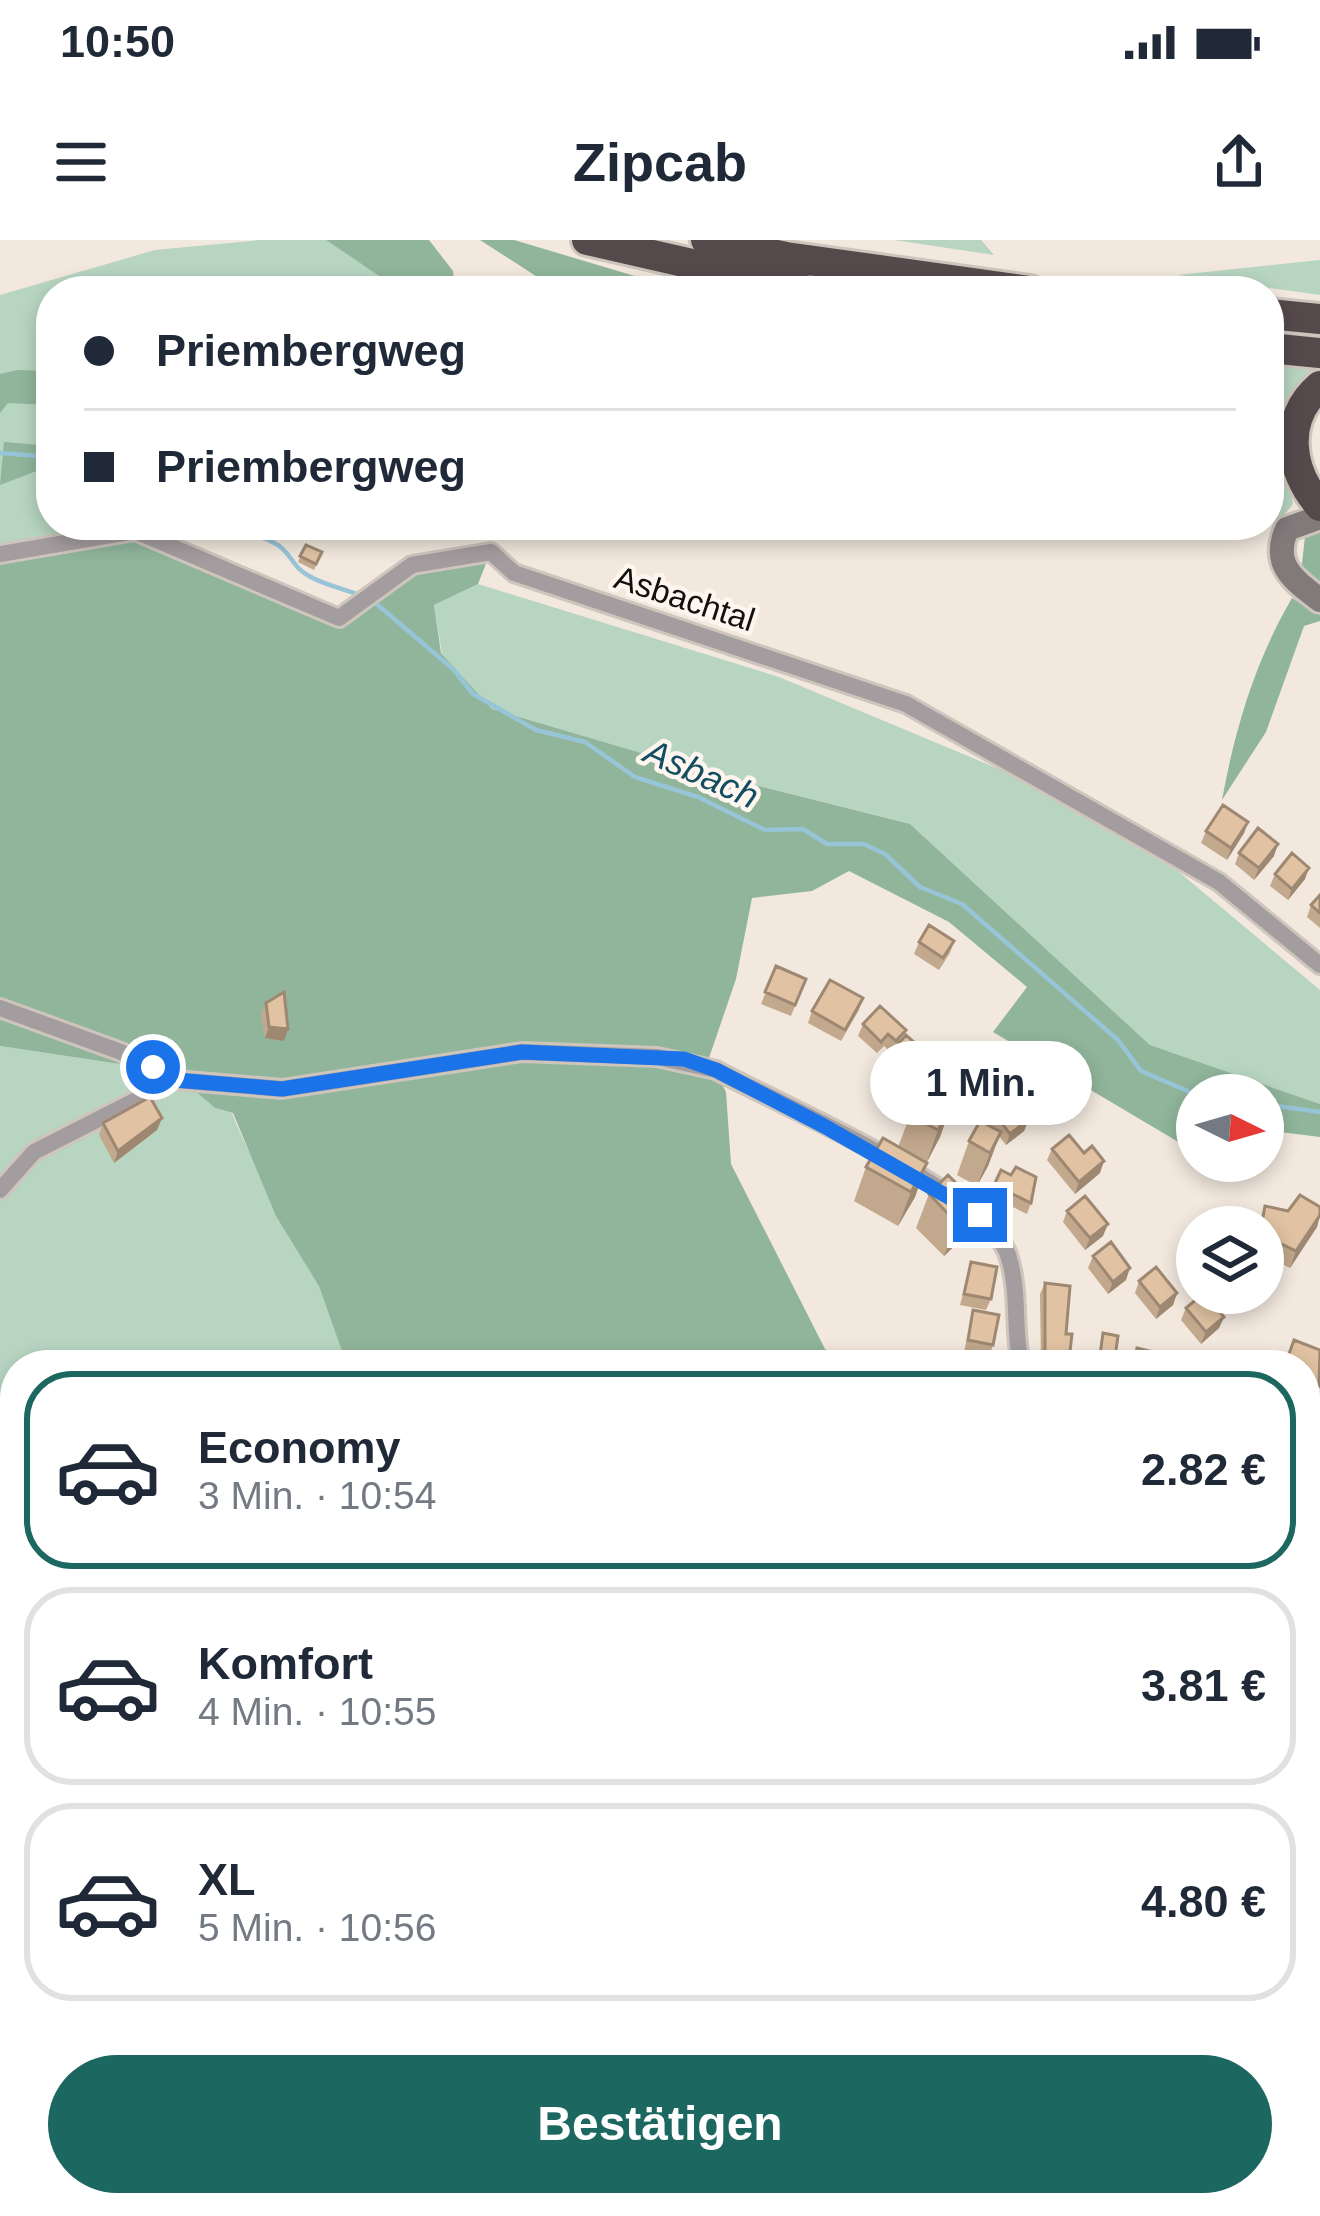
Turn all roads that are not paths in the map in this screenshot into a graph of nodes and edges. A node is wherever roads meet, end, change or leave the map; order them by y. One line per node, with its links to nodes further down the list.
1 (586, 240): 3 (highway)
2 (706, 240): 4 (highway)
3 (732, 276)
4 (922, 276)
5 (1284, 315): 6 (highway)
6 (1320, 319)
7 (1284, 349): 8 (highway)
8 (1320, 353)
9 (1320, 386): 10 (highway)
10 (1320, 506)
11 (1320, 517): 15 (main road)
12 (69, 540): 14 (street, Asbachtal)
13 (150, 540): 16 (street, Asbachtal)
14 (0, 554)
15 (1320, 600)
16 (1320, 965)
17 (0, 1008): 18 (street)
18 (175, 1080): 19 (street); 20 (street)
19 (0, 1190)
20 (1019, 1350)

